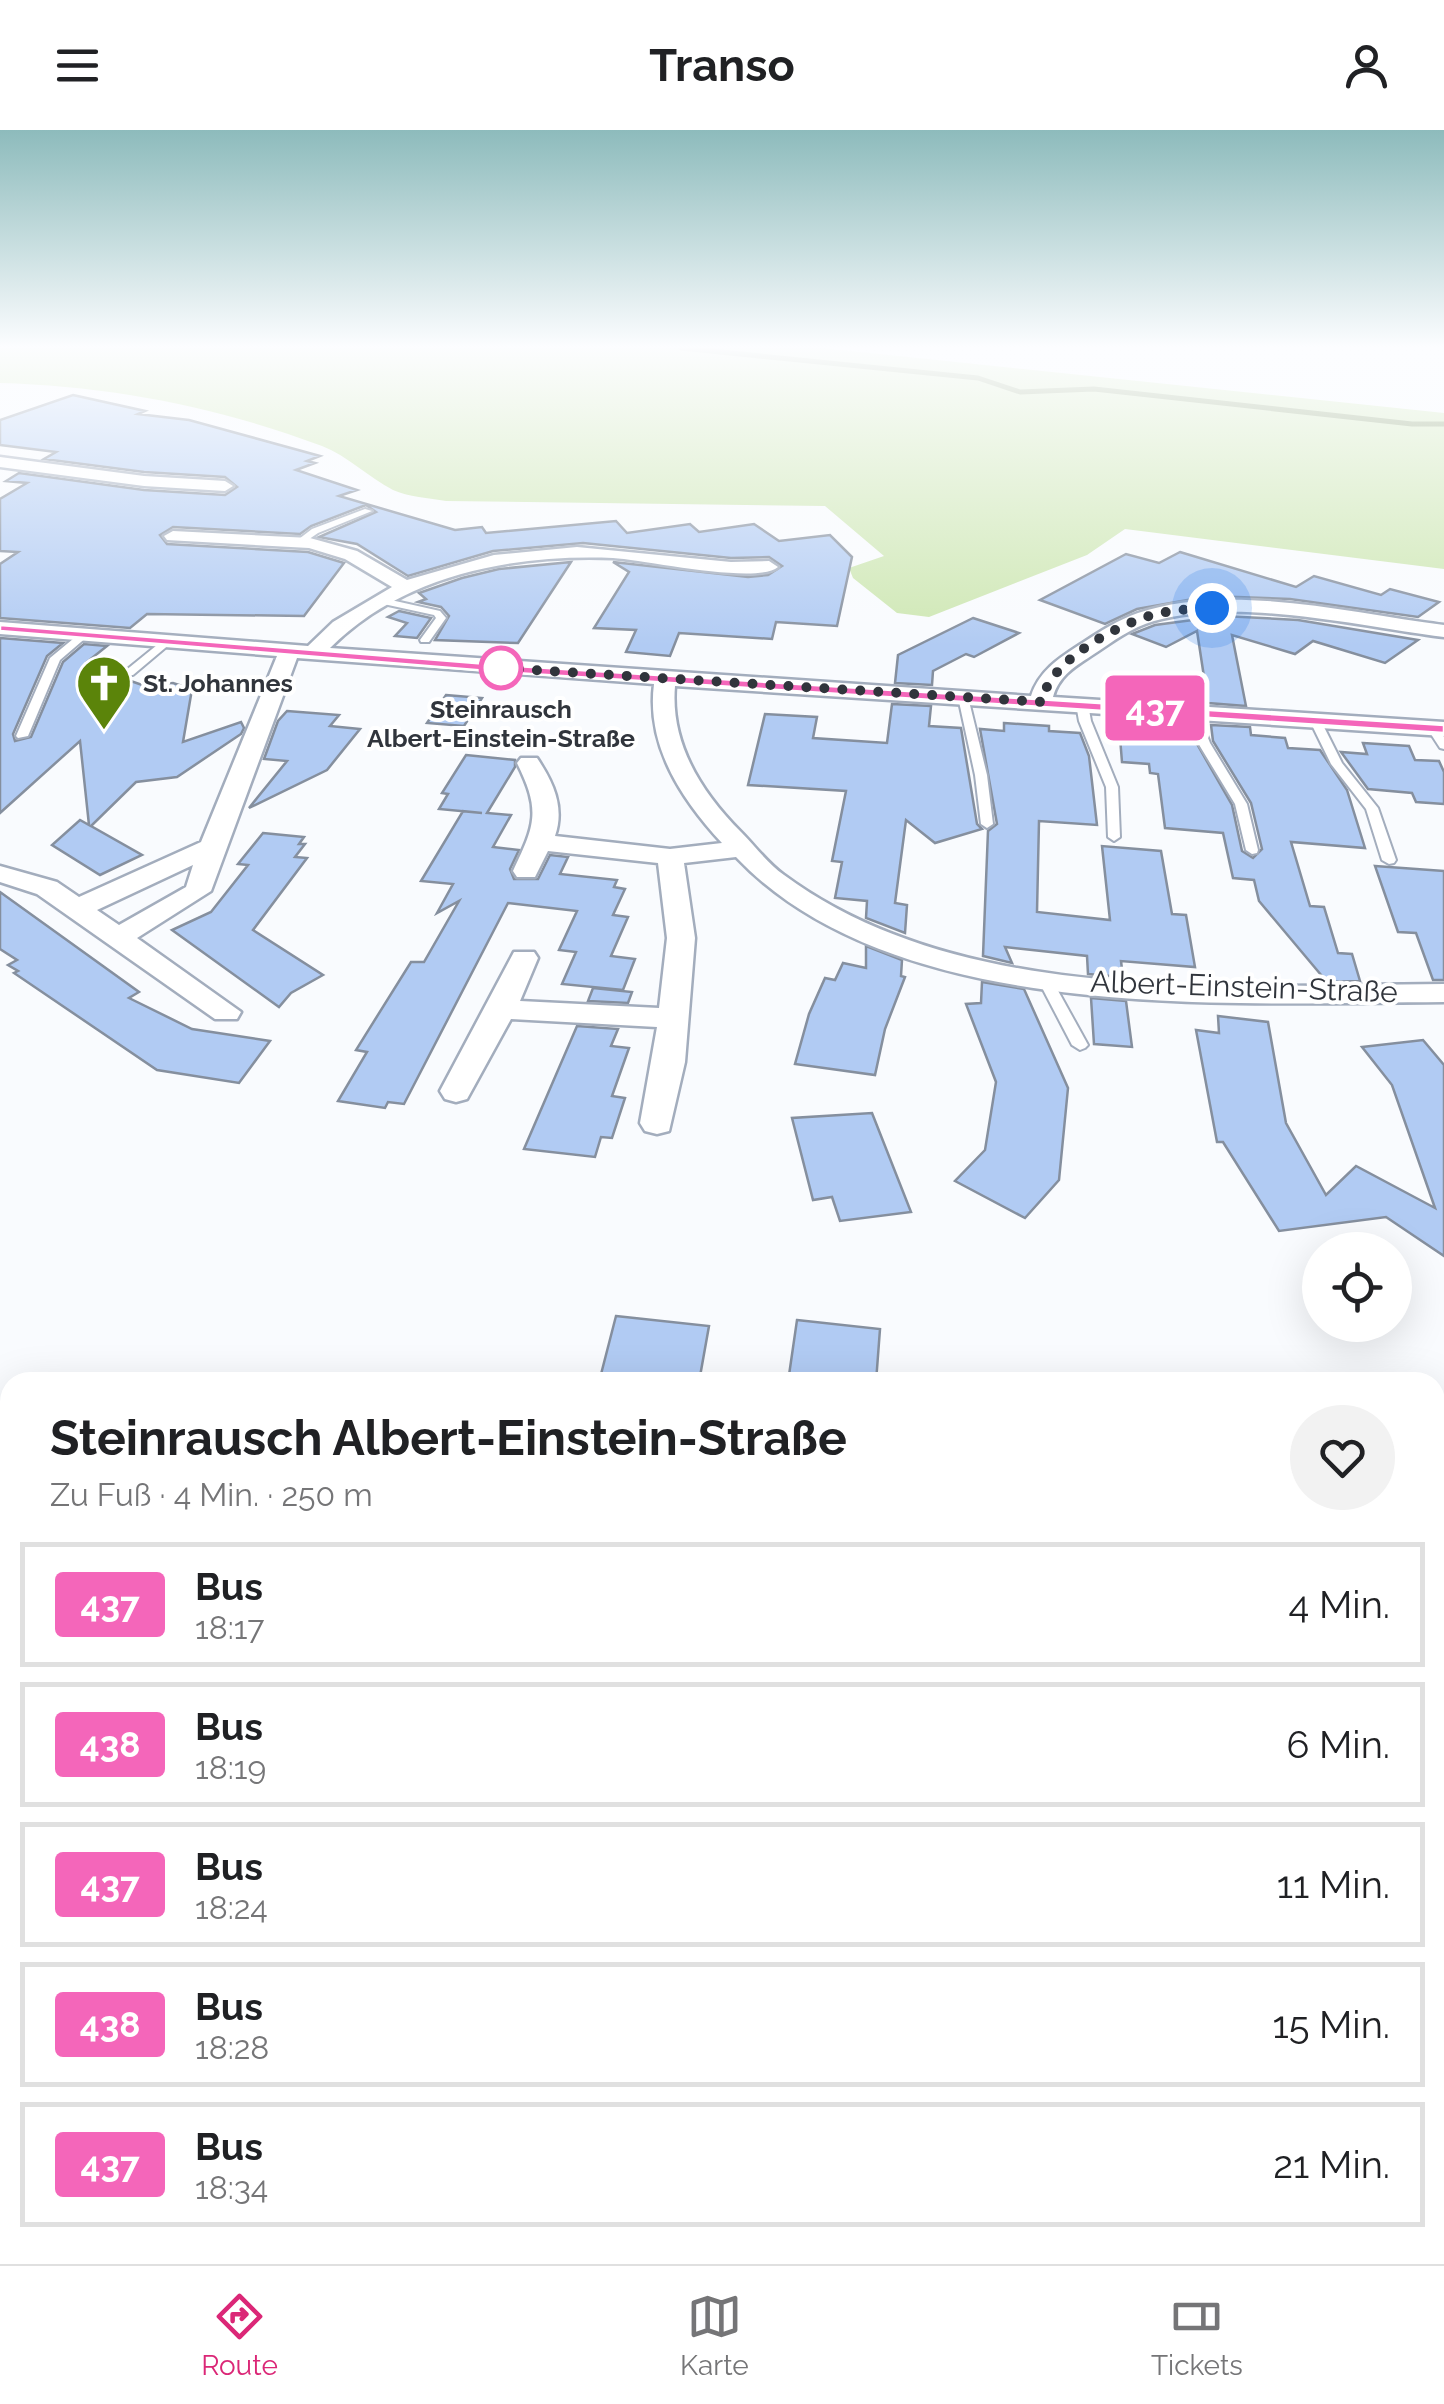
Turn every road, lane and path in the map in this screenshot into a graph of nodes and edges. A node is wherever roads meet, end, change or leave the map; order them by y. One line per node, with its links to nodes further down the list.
1 (0, 462): 2 (street)
2 (225, 486)
3 (368, 512): 5 (lane)
4 (172, 536): 5 (street)
5 (300, 542): 7 (street)
6 (769, 567): 7 (street)
7 (408, 589): 8 (street)
8 (382, 601): 12 (lane); 14 (street)
9 (0, 628): 11 (street)
10 (1444, 631): 18 (street)
11 (83, 636): 13 (street); 23 (lane)
12 (426, 640)
13 (166, 642): 14 (street); 15 (lane)
14 (300, 653): 16 (street); 28 (street)
15 (129, 673)
16 (666, 679): 17 (street); 29 (street, Albert-Einstein-Straße)
17 (963, 697): 18 (street); 25 (lane)
18 (1042, 702): 19 (street)
19 (1082, 704): 20 (street); 26 (lane)
20 (1191, 710): 21 (street); 30 (lane)
21 (1315, 719): 22 (street); 32 (lane)
22 (1440, 734)
23 (22, 736)
24 (529, 763): 27 (street)
25 (986, 824)
26 (1114, 837)
27 (541, 842): 31 (street); 33 (street)
28 (212, 847): 35 (street); 36 (street)
29 (735, 849): 31 (street); 38 (street, Albert-Einstein-Straße)
30 (1252, 850)
31 (670, 856): 42 (street)
32 (1389, 860)
33 (526, 871)
34 (0, 874): 35 (street)
35 (78, 908): 36 (street)
36 (118, 937): 41 (street)
37 (524, 958): 40 (street)
38 (1044, 978): 39 (street, Albert-Einstein-Straße); 43 (lane, Albert-Einstein-Straße)
39 (1444, 993)
40 (501, 1010): 42 (street); 44 (street)
41 (226, 1012)
42 (672, 1018): 45 (street)
43 (1080, 1045)
44 (456, 1092)
45 (657, 1123)

